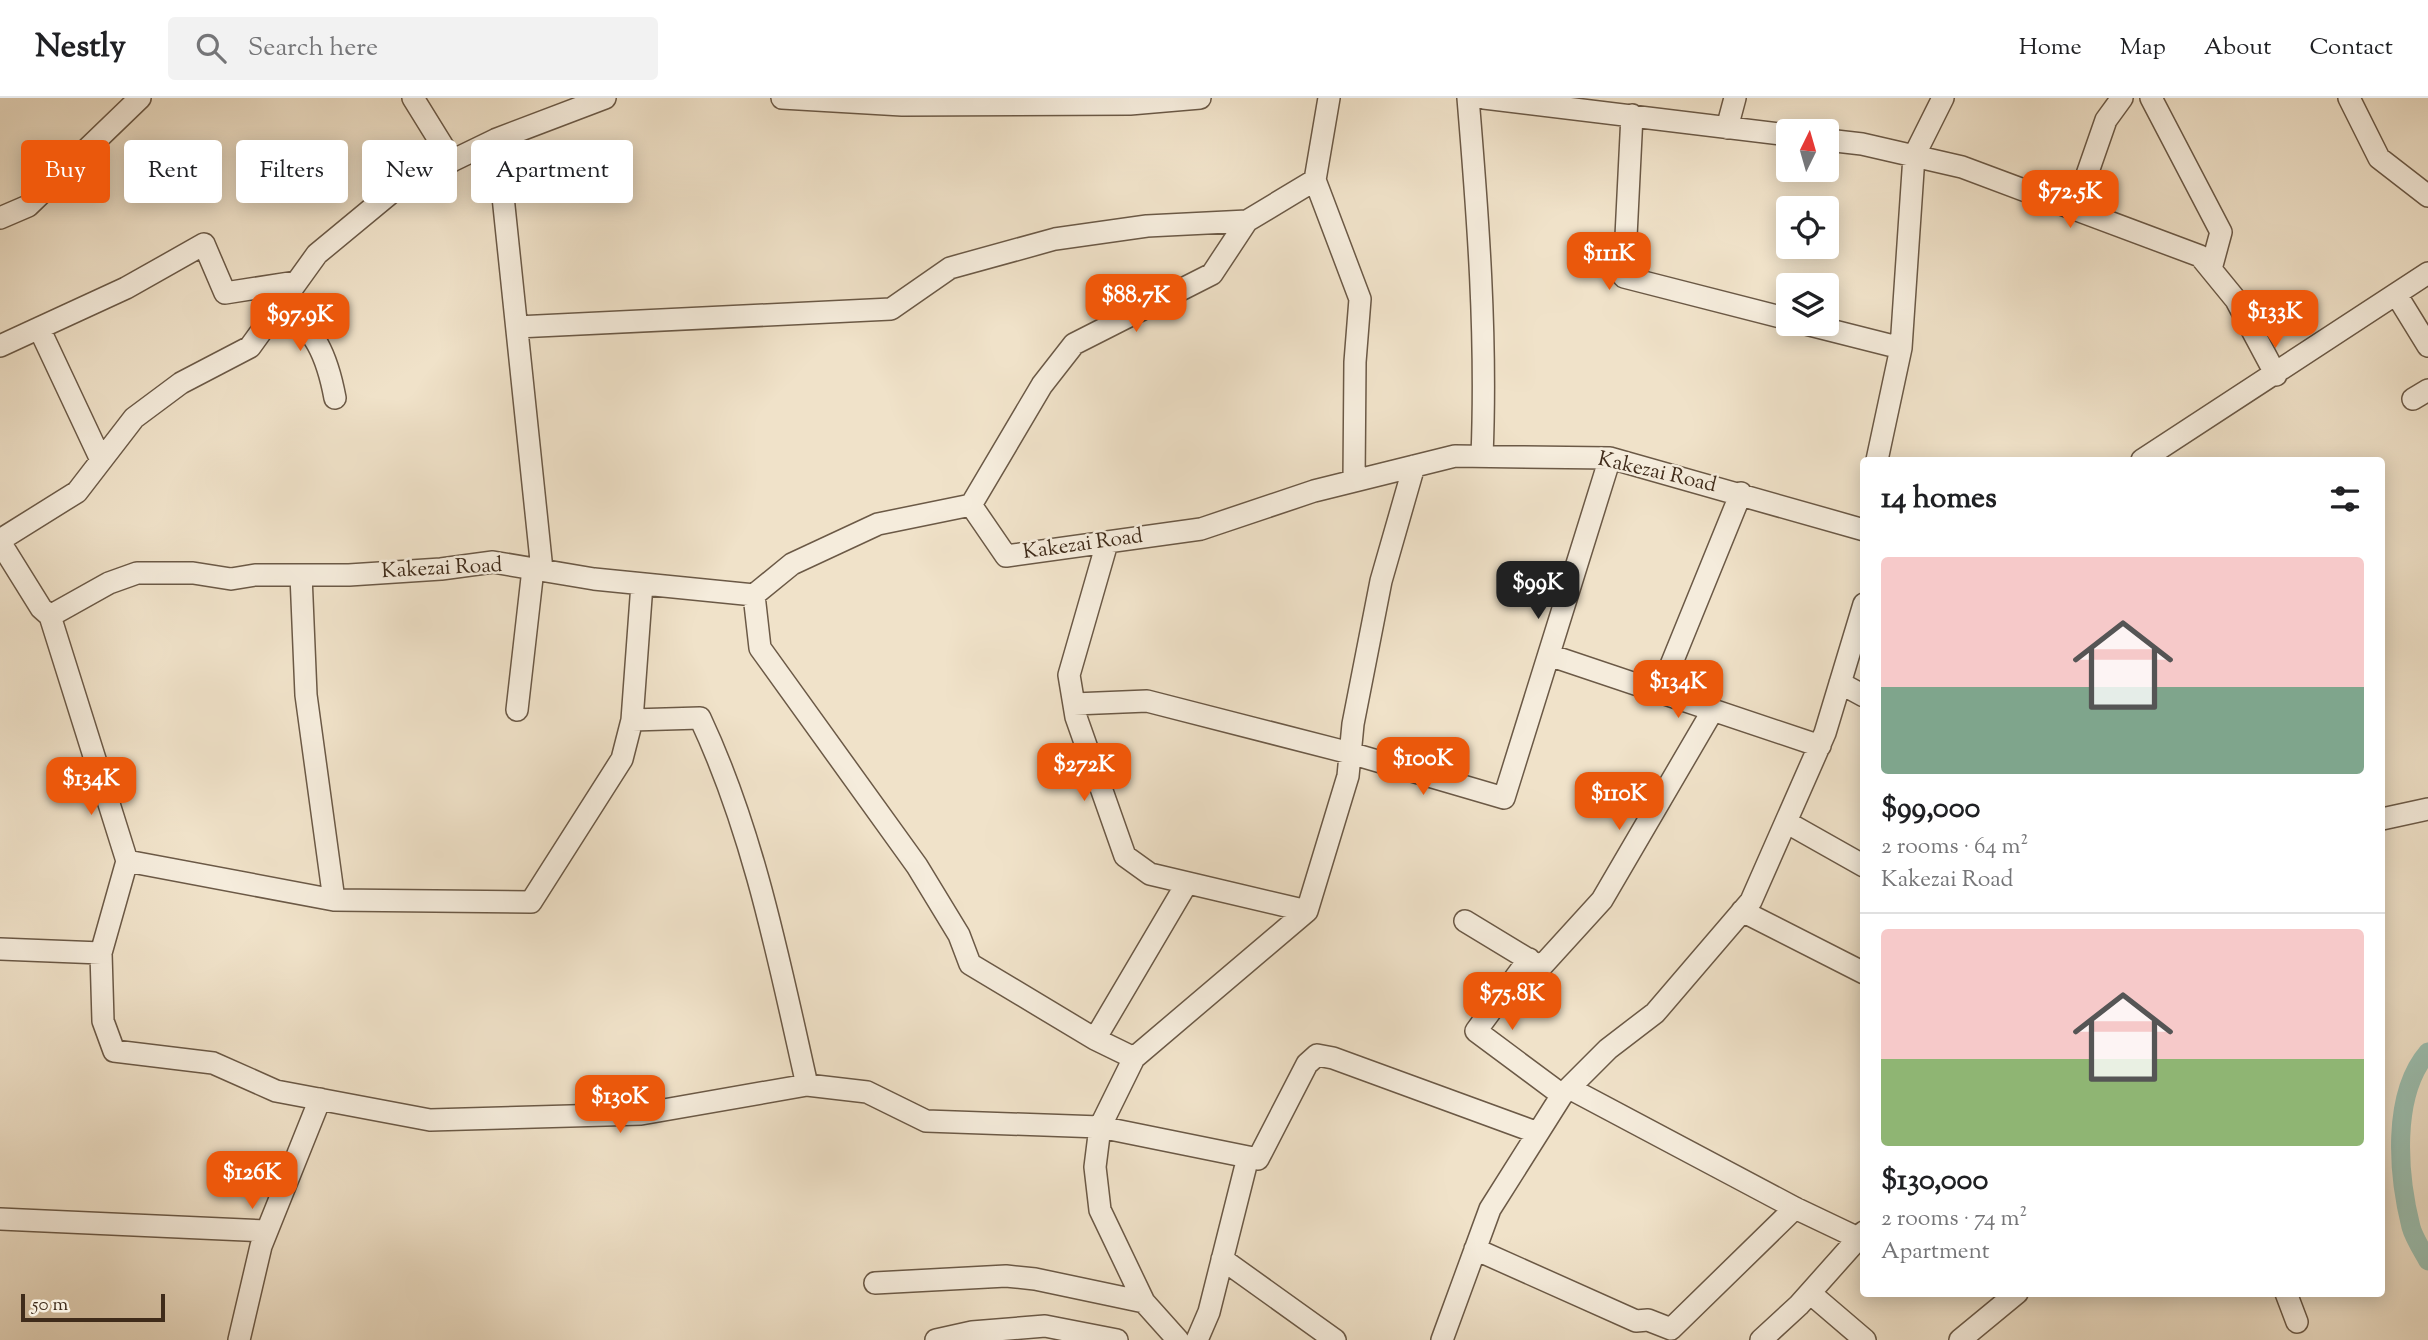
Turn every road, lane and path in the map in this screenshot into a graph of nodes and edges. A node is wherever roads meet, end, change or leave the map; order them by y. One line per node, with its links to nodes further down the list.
1 (140, 98): 27 (street)
2 (413, 98): 19 (street)
3 (605, 98): 18 (street)
4 (782, 98): 14 (street)
5 (1200, 98): 14 (street)
6 (1329, 98): 23 (street)
7 (1468, 98): 43 (street)
8 (1483, 98): 15 (street)
9 (1735, 98): 16 (street)
10 (1942, 98): 21 (street)
11 (2122, 98): 26 (street)
12 (2151, 98): 29 (street)
13 (2349, 98): 24 (street)
14 (882, 101)
15 (1632, 115): 16 (street); 34 (street)
16 (1727, 128): 17 (street)
17 (1776, 134)
18 (497, 139): 22 (street); 35 (street)
19 (439, 140)
20 (1839, 142): 21 (street)
21 (1914, 156): 26 (street); 40 (street)
22 (457, 159)
23 (1315, 180): 28 (street); 49 (street)
24 (2428, 196)
25 (379, 203): 31 (street)
26 (2075, 209): 29 (street)
27 (0, 218)
28 (1247, 220): 35 (street); 51 (street)
29 (2211, 270): 41 (street)
30 (2428, 273): 32 (street)
31 (296, 282): 33 (street); 36 (street)
32 (2396, 294): 39 (street); 41 (street)
33 (284, 300): 42 (street); 47 (street)
34 (1776, 316)
35 (517, 327): 55 (street)
36 (39, 328): 38 (street); 47 (street)
37 (1839, 332): 40 (street)
38 (0, 346)
39 (2428, 346)
40 (1901, 348): 44 (street)
41 (2276, 375): 45 (street)
42 (335, 398)
43 (1482, 456): 46 (street, Kakezai Road); 48 (street, Kakezai Road)
44 (1878, 457)
45 (2147, 457)
46 (1610, 458): 50 (street, Kakezai Road); 61 (street)
47 (101, 460): 53 (street)
48 (1414, 466): 49 (street, Kakezai Road); 70 (street)
49 (1354, 481): 54 (street, Kakezai Road)
50 (1741, 493): 52 (street, Kakezai Road); 63 (street)
51 (971, 505): 54 (street, Kakezai Road); 58 (street)
52 (1860, 527)
53 (0, 541): 59 (street)
54 (1107, 543): 65 (street)
55 (537, 570): 56 (street, Kakezai Road); 57 (street, Kakezai Road); 66 (street)
56 (301, 575): 59 (street, Kakezai Road); 77 (street)
57 (642, 584): 58 (street, Kakezai Road); 68 (street)
58 (754, 595): 85 (street)
59 (50, 616): 74 (street)
60 (1860, 617): 62 (street)
61 (1549, 655): 63 (street); 70 (street)
62 (1840, 683): 64 (street); 69 (street)
63 (1660, 692): 67 (street)
64 (1860, 693)
65 (1074, 704): 70 (street); 76 (street)
66 (517, 710)
67 (1713, 710): 69 (street); 83 (street)
68 (632, 720): 77 (street); 87 (street)
69 (1820, 746): 73 (street)
70 (1350, 753): 78 (street)
71 (2428, 809): 72 (street)
72 (2385, 818)
73 (1786, 822): 75 (street); 79 (street)
74 (127, 861): 77 (street); 82 (street)
75 (1860, 864)
76 (1187, 883): 78 (street); 85 (street)
77 (334, 900)
78 (1307, 911): 86 (street)
79 (1742, 911): 84 (street); 88 (street)
80 (1465, 921): 83 (street)
81 (0, 950): 82 (street)
82 (101, 953): 89 (street)
83 (1528, 959): 88 (street)
84 (1860, 971)
85 (1095, 1039): 86 (street)
86 (1134, 1058): 90 (street)
87 (807, 1085): 89 (street); 90 (street)
88 (1566, 1091): 91 (street); 93 (street)
89 (320, 1099): 95 (street)
90 (1100, 1127): 92 (street); 104 (street)
91 (1538, 1133): 92 (street); 98 (street)
92 (1248, 1157): 99 (street)
93 (1795, 1208): 96 (street); 98 (street)
94 (0, 1219): 95 (street)
95 (267, 1231): 106 (street)
96 (1860, 1235)
97 (1860, 1236): 101 (street)
98 (1475, 1250): 112 (street)
99 (1222, 1259): 110 (street); 111 (street)
100 (875, 1283): 104 (street)
101 (1810, 1293): 113 (street); 114 (street)
102 (2012, 1297): 115 (street)
103 (2288, 1297): 105 (street)
104 (1144, 1302): 109 (street)
105 (2297, 1322)
106 (239, 1340)
107 (936, 1340): 108 (street)
108 (1116, 1340)
109 (1178, 1340)
110 (1197, 1340)
111 (1335, 1340)
112 (1442, 1340)
113 (1761, 1340)
114 (1864, 1340)
115 (1960, 1340)

